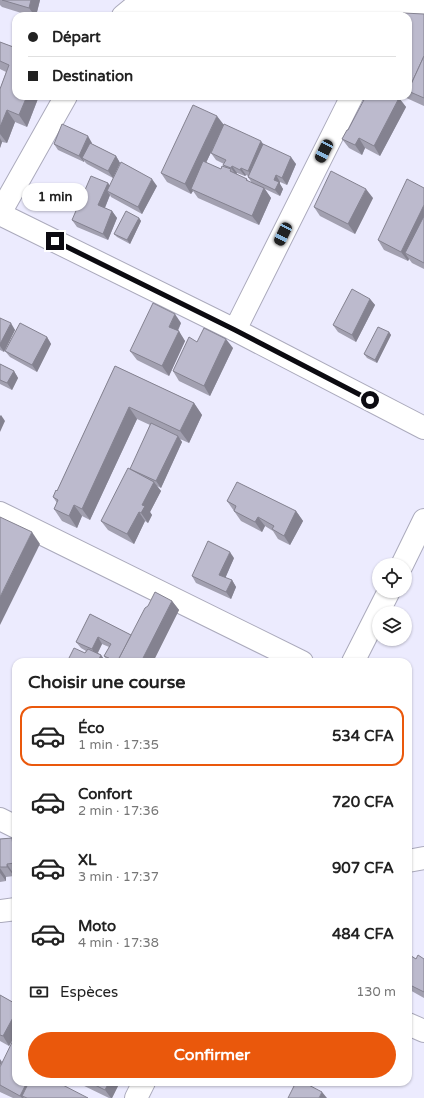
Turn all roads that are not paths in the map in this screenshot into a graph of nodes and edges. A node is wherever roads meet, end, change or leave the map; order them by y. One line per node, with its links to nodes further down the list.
1 (396, 8): 2 (street); 3 (street)
2 (128, 12)
3 (424, 12)
4 (64, 100): 6 (street)
5 (350, 100): 7 (street)
6 (0, 213): 7 (street)
7 (235, 330): 8 (street)
8 (424, 428)
9 (0, 514): 13 (street)
10 (424, 520): 11 (street)
11 (405, 558)
12 (385, 598): 14 (street)
13 (294, 658)
14 (355, 658)
15 (0, 818): 16 (street)
16 (12, 825)
17 (424, 858): 18 (street)
18 (412, 860)
19 (12, 910): 20 (street)
20 (0, 911)
21 (412, 1026): 22 (street)
22 (424, 1031)
23 (142, 1086): 24 (street)
24 (136, 1098)

